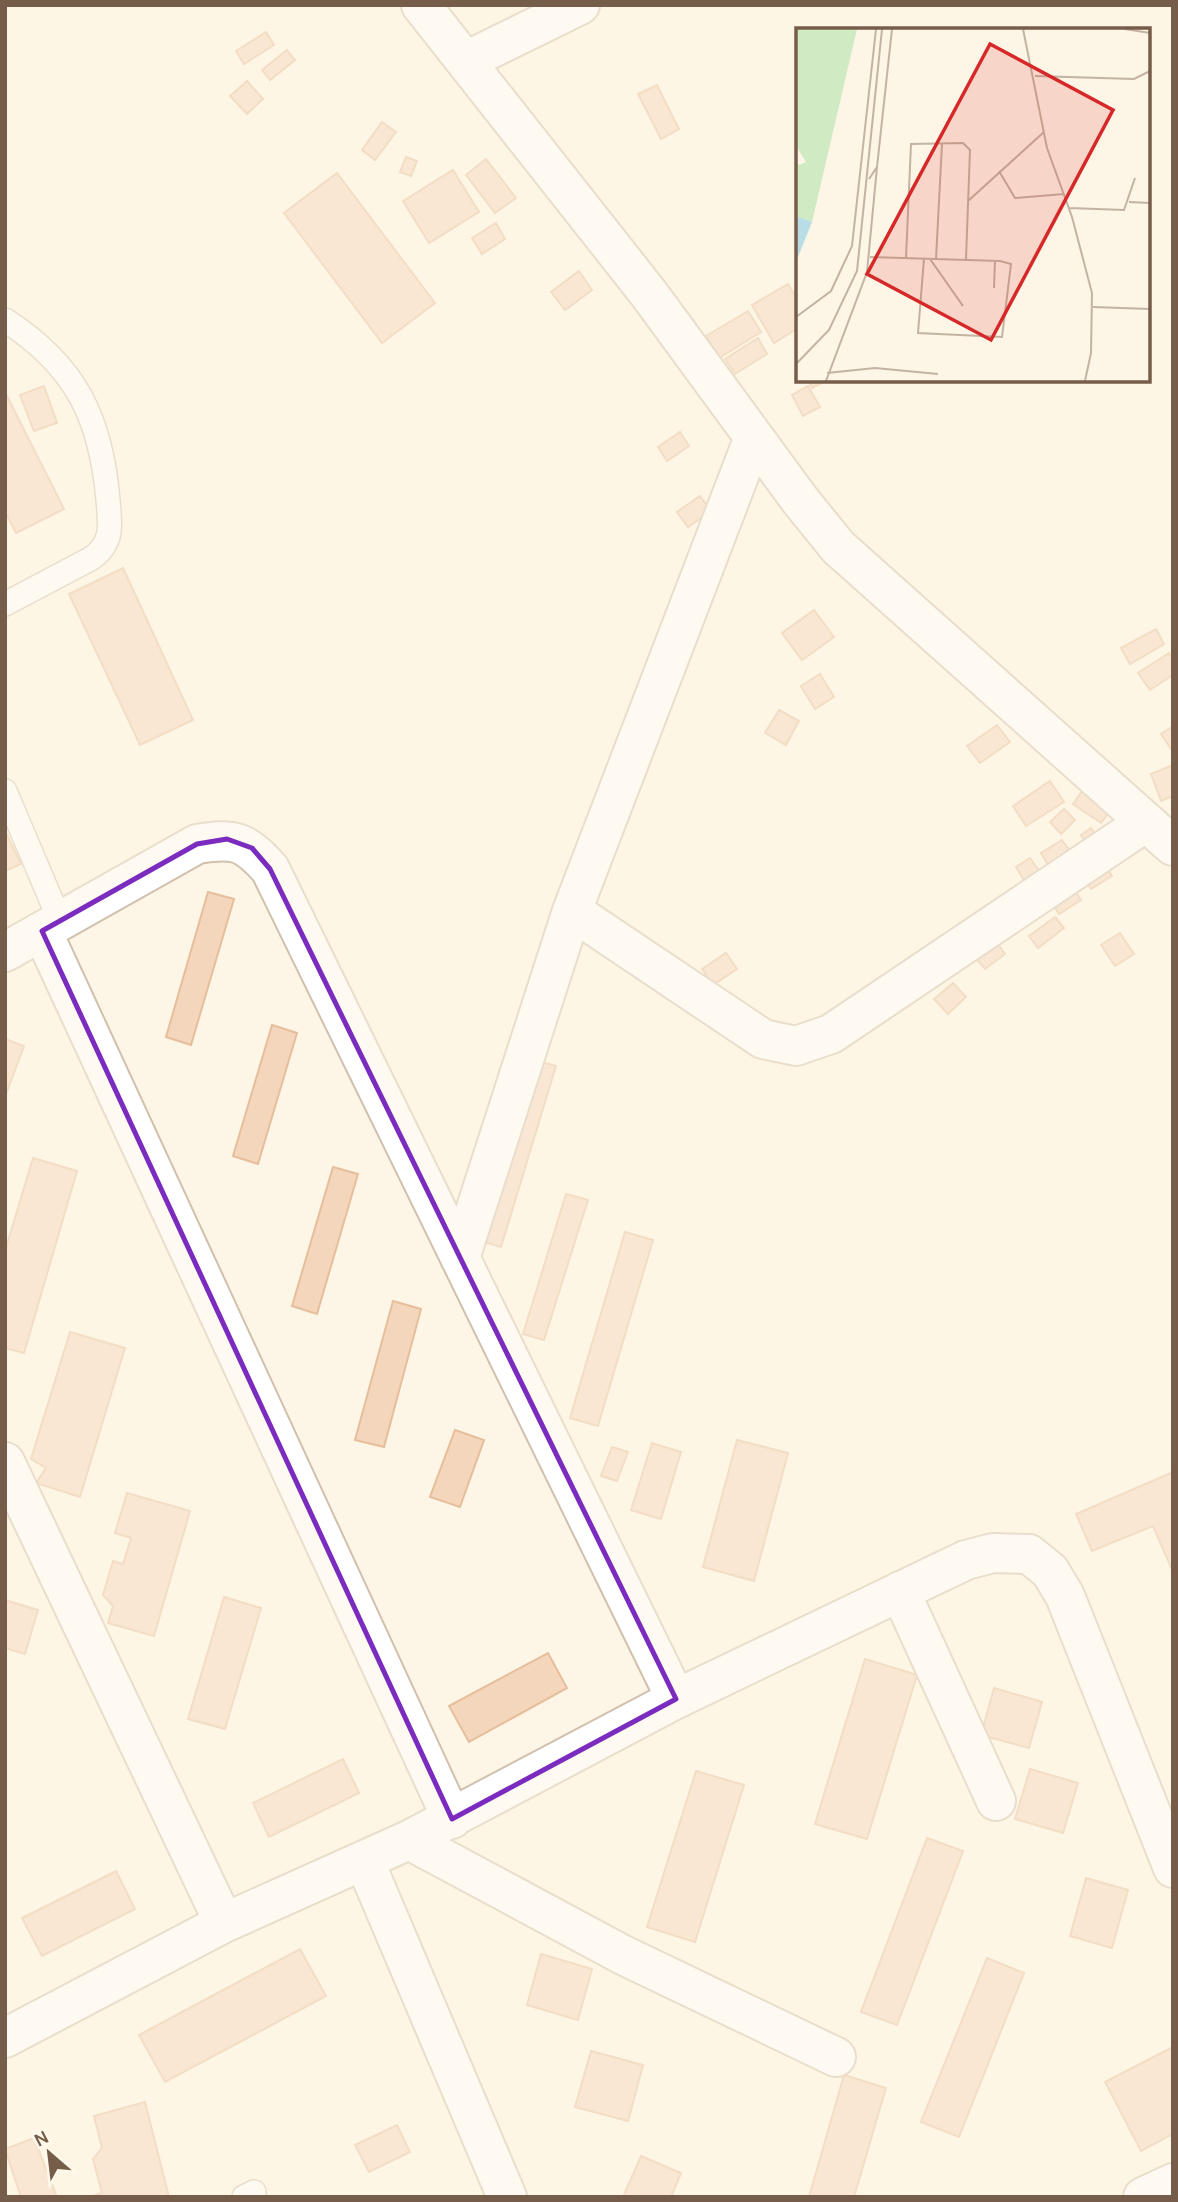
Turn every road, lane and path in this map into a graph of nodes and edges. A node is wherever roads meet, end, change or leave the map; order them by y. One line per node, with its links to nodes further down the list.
1 (421, 5): 3 (street)
2 (579, 5): 3 (street)
3 (466, 61): 5 (street)
4 (5, 320): 6 (lane)
5 (754, 437): 8 (street); 9 (street)
6 (5, 604)
7 (5, 791): 10 (lane)
8 (1159, 834): 9 (street)
9 (572, 911): 12 (street)
10 (51, 926): 11 (street); 12 (street); 17 (street)
11 (5, 952)
12 (460, 1258): 15 (street)
13 (5, 1462): 21 (street)
14 (900, 1591): 15 (street); 16 (street); 20 (street)
15 (676, 1699): 17 (street)
16 (996, 1801)
17 (452, 1819): 18 (street)
18 (409, 1840): 19 (street); 23 (street)
19 (364, 1860): 21 (street); 25 (street)
20 (1173, 1868)
21 (224, 1923): 22 (street)
22 (5, 2038)
23 (836, 2057)
24 (1173, 2183): 26 (street)
25 (507, 2197)
26 (1143, 2197)

